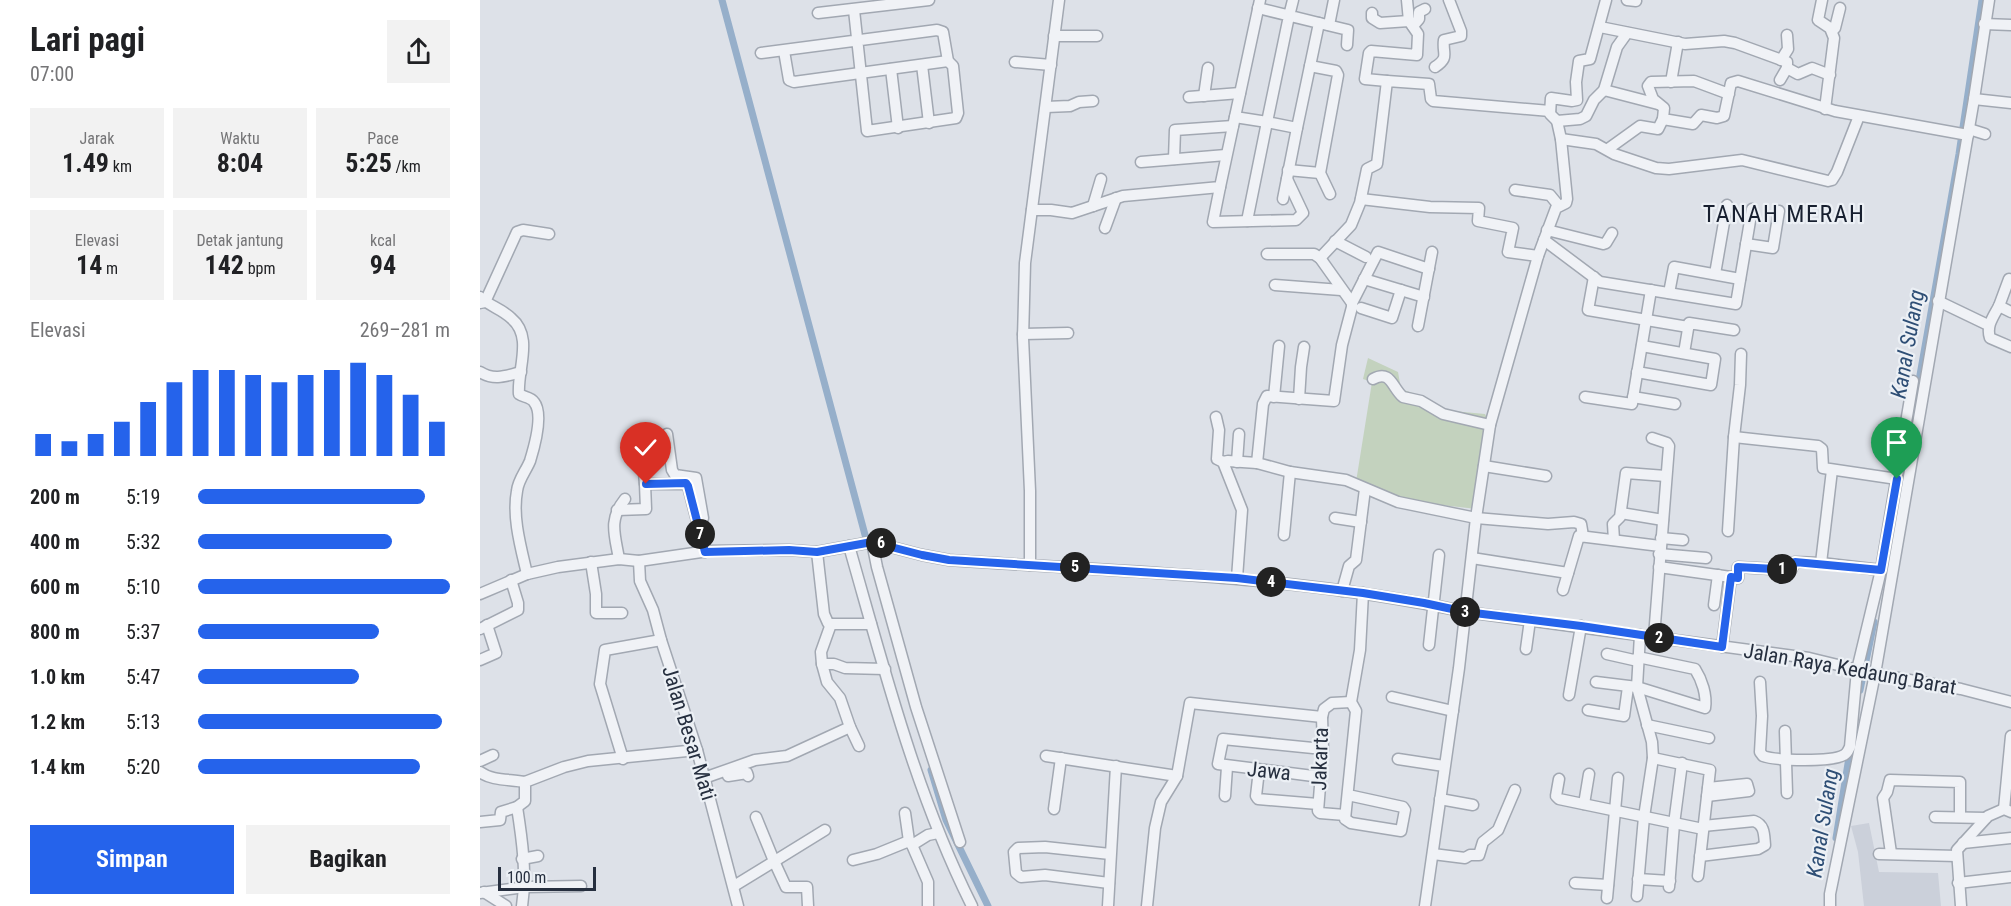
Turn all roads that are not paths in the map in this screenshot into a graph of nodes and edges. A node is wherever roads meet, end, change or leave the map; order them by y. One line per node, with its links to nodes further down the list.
1 (929, 0): 13 (street)
2 (1059, 0): 25 (street)
3 (1293, 0): 16 (street)
4 (1334, 0): 18 (street)
5 (1407, 0): 17 (street)
6 (1449, 0): 38 (street)
7 (1606, 0): 21 (street)
8 (1822, 0): 22 (street)
9 (1989, 0): 19 (street)
10 (1259, 4): 16 (street); 47 (street)
11 (1840, 8): 22 (street)
12 (1425, 9): 17 (street)
13 (854, 10): 14 (street); 27 (street)
14 (818, 13)
15 (1372, 13): 17 (street)
16 (1290, 16): 18 (street); 61 (street)
17 (1411, 23): 44 (street)
18 (1324, 24): 29 (street); 37 (street)
19 (1984, 24): 20 (street); 51 (street)
20 (2011, 25)
21 (1600, 27): 23 (street); 57 (street)
22 (1832, 31): 42 (street)
23 (1627, 33): 28 (street); 46 (street)
24 (1787, 35): 34 (street)
25 (1054, 36): 26 (street); 36 (street)
26 (1097, 36)
27 (858, 42): 30 (street); 32 (street); 41 (street)
28 (1678, 42): 34 (street); 45 (street)
29 (1347, 45)
30 (783, 51): 31 (street); 41 (street)
31 (762, 53)
32 (948, 61): 35 (street); 63 (street)
33 (1015, 62): 36 (street)
34 (1784, 64): 42 (street); 43 (street)
35 (922, 65): 40 (street); 63 (street)
36 (1051, 65): 55 (street)
37 (1310, 66): 65 (street); 73 (street)
38 (1435, 67)
39 (1208, 68): 49 (street)
40 (891, 69): 41 (street); 64 (street)
41 (860, 73): 64 (street)
42 (1830, 75): 56 (street)
43 (1780, 80)
44 (1387, 81): 57 (street); 81 (street)
45 (1671, 82): 48 (street); 54 (street)
46 (1604, 90): 54 (street); 62 (street)
47 (1240, 93): 49 (street); 60 (street)
48 (1729, 94): 56 (street); 59 (street)
49 (1204, 96): 50 (street)
50 (1189, 97)
51 (1974, 99): 53 (street); 66 (street)
52 (1094, 101): 55 (street)
53 (2011, 103)
54 (1658, 104): 59 (street)
55 (1046, 107): 86 (street)
56 (1825, 109): 58 (street)
57 (1550, 111): 62 (street)
58 (1859, 116): 66 (street); 69 (street)
59 (1663, 119): 69 (street)
60 (1234, 121): 61 (street); 70 (street); 71 (street)
61 (1267, 122): 65 (street); 88 (street)
62 (1557, 122): 68 (street)
63 (929, 123): 64 (street)
64 (898, 128)
65 (1297, 128): 74 (street)
66 (1965, 133): 67 (street); 114 (street)
67 (1985, 134)
68 (1561, 139): 69 (street); 84 (street)
69 (1608, 150)
70 (1226, 155): 71 (street); 76 (street)
71 (1174, 159): 72 (street)
72 (1141, 162)
73 (1320, 172): 74 (street); 78 (street)
74 (1288, 175): 80 (street); 88 (street)
75 (1101, 179): 83 (street)
76 (1220, 187): 79 (street); 88 (street)
77 (1515, 190): 84 (street)
78 (1330, 194)
79 (1116, 198): 83 (street); 89 (street)
80 (1283, 199)
81 (1361, 199): 93 (street); 98 (street)
82 (1727, 205): 102 (street)
83 (1093, 206): 86 (street)
84 (1559, 206): 92 (street)
85 (1752, 209): 94 (street)
86 (1032, 210): 124 (street)
87 (1779, 211): 94 (street)
88 (1247, 221)
89 (1105, 228)
90 (1612, 233): 92 (street)
91 (549, 234): 113 (street)
92 (1545, 235): 98 (street); 103 (street)
93 (1335, 241): 97 (street); 99 (street)
94 (1746, 244): 105 (street)
95 (1431, 252): 101 (street)
96 (1267, 254): 99 (street)
97 (1366, 256)
98 (1538, 256): 142 (street)
99 (1320, 258): 108 (street)
100 (2011, 267): 106 (street)
101 (1429, 269): 104 (street); 112 (street)
102 (1715, 274): 105 (street); 111 (street)
103 (1594, 277): 110 (street); 118 (street)
104 (1364, 279): 109 (street); 115 (street)
105 (1740, 279): 111 (street)
106 (2010, 280): 116 (street)
107 (1275, 285): 108 (street)
108 (1341, 290): 115 (street)
109 (1401, 290): 112 (street); 115 (street)
110 (1651, 290): 111 (street); 118 (street)
111 (1669, 293)
112 (1424, 297): 120 (street)
113 (482, 301): 132 (street)
114 (1938, 301): 119 (street); 216 (street)
115 (1357, 305): 139 (street)
116 (1999, 306): 117 (street); 119 (street)
117 (2011, 312)
118 (1646, 320): 121 (street); 126 (street)
119 (1988, 325): 128 (street)
120 (1418, 326)
121 (1688, 327): 122 (street); 129 (street)
122 (1734, 330)
123 (1068, 333): 124 (street)
124 (1023, 334): 182 (street)
125 (1279, 346): 136 (street)
126 (1642, 346): 129 (street); 133 (street)
127 (1304, 347): 139 (street)
128 (2011, 347)
129 (1684, 353): 133 (street)
130 (1740, 354): 145 (street)
131 (480, 372): 132 (street)
132 (521, 372): 187 (street)
133 (1637, 372): 138 (street)
134 (1373, 380): 142 (street)
135 (1913, 381): 156 (street)
136 (1274, 397): 139 (street); 150 (street)
137 (1585, 397): 138 (street)
138 (1633, 397): 140 (street)
139 (1299, 399)
140 (1675, 404)
141 (1216, 417): 148 (street)
142 (1490, 425): 151 (street)
143 (667, 434): 174 (street)
144 (1239, 434): 149 (street)
145 (1734, 437): 152 (street); 166 (street)
146 (1652, 438): 155 (street)
147 (642, 450): 157 (street)
148 (1223, 462): 149 (street); 190 (street)
149 (1237, 462): 150 (street)
150 (1257, 463): 153 (street)
151 (1484, 466): 154 (street); 163 (street)
152 (1832, 470): 156 (street); 181 (street)
153 (1290, 472): 158 (street); 167 (street)
154 (1546, 476)
155 (1666, 476): 161 (street); 164 (street)
156 (1897, 479): 184 (street)
157 (645, 484): 160 (street); 174 (street)
158 (1365, 489): 163 (street); 165 (street)
159 (625, 499): 160 (street)
160 (617, 510): 178 (street)
161 (1621, 513): 164 (street); 169 (street)
162 (1335, 518): 165 (street)
163 (1476, 518): 168 (street); 177 (street)
164 (1663, 520): 173 (street)
165 (1361, 522): 193 (street)
166 (1728, 531)
167 (1284, 535)
168 (1583, 536): 169 (street); 185 (street)
169 (1614, 540): 173 (street)
170 (1683, 540): 173 (street)
171 (870, 542): 172 (street); 182 (street, Jalan Raya Kedaung Barat); 224 (street)
172 (852, 545): 175 (street); 202 (street)
173 (1660, 546): 183 (street); 186 (street)
174 (706, 552): 175 (street); 179 (street)
175 (817, 552): 201 (street)
176 (1439, 555): 196 (street)
177 (1472, 558): 185 (street); 198 (street)
178 (619, 559): 179 (street); 180 (street)
179 (639, 561): 207 (street, Jalan Besar Mati)
180 (591, 562): 187 (street); 199 (street)
181 (1821, 563): 184 (street); 189 (street)
182 (1030, 565): 190 (street, Jalan Raya Kedaung Barat)
183 (1659, 567): 186 (street); 206 (street)
184 (1881, 570): 216 (street)
185 (1568, 573): 192 (street)
186 (1704, 573): 188 (street)
187 (527, 574): 191 (street)
188 (1718, 575): 189 (street); 197 (street)
189 (1731, 577): 209 (street)
190 (1237, 578): 193 (street, Jalan Raya Kedaung Barat)
191 (511, 580): 195 (street); 204 (street)
192 (1563, 590)
193 (1342, 591): 194 (street, Jalan Raya Kedaung Barat)
194 (1363, 593): 196 (street, Jalan Raya Kedaung Barat); 222 (street, Jakarta)
195 (480, 594)
196 (1433, 605): 198 (street, Jalan Raya Kedaung Barat); 208 (street)
197 (1714, 605)
198 (1466, 612): 200 (street, Jalan Raya Kedaung Barat); 227 (street)
199 (622, 614)
200 (1530, 620): 203 (street, Jalan Raya Kedaung Barat); 210 (street)
201 (831, 624): 202 (street); 214 (street)
202 (871, 624): 215 (street)
203 (1581, 626): 205 (street, Jalan Raya Kedaung Barat); 220 (street)
204 (483, 627): 213 (street)
205 (1640, 635): 206 (street, Jalan Raya Kedaung Barat); 212 (street)
206 (1654, 637): 209 (street, Jalan Raya Kedaung Barat)
207 (661, 640): 236 (street, Jalan Besar Mati); 241 (street)
208 (1429, 645)
209 (1722, 647): 216 (street, Jalan Raya Kedaung Barat)
210 (1526, 649)
211 (1607, 654): 212 (street)
212 (1638, 659): 219 (street); 219 (street)
213 (480, 660)
214 (822, 664): 215 (street); 230 (street)
215 (885, 669): 226 (street)
216 (1865, 671): 223 (street, Jalan Raya Kedaung Barat); 243 (street); 319 (street)
217 (1596, 682): 219 (street)
218 (1760, 682): 243 (street)
219 (1632, 687): 225 (street); 229 (street)
220 (1569, 695)
221 (1392, 697): 227 (street)
222 (1351, 702): 228 (street, Jakarta); 261 (street, Jakarta)
223 (2011, 702)
224 (915, 707): 226 (street); 284 (street)
225 (1588, 710)
226 (900, 711): 282 (street)
227 (1453, 711): 248 (street)
228 (1322, 717): 235 (street, Jakarta); 253 (street)
229 (1647, 725): 233 (street); 240 (street)
230 (850, 727): 234 (street); 258 (street)
231 (1785, 731): 243 (street)
232 (2011, 736): 270 (street)
233 (1709, 738)
234 (859, 746)
235 (1323, 749): 247 (street); 254 (street, Jakarta)
236 (697, 750): 241 (street); 258 (street, Jalan Besar Mati)
237 (494, 756): 244 (street)
238 (1046, 756): 239 (street)
239 (1061, 758): 246 (street); 268 (street)
240 (1653, 758): 245 (street); 274 (street)
241 (623, 759): 257 (street)
242 (1398, 759): 248 (street)
243 (1786, 759): 260 (street)
244 (480, 761)
245 (1682, 764): 279 (street); 280 (street)
246 (1116, 766): 253 (street); 288 (street)
247 (1223, 766): 249 (street, Jawa); 262 (street)
248 (1444, 766): 263 (street)
249 (1259, 770): 254 (street, Jawa); 264 (street)
250 (480, 772): 257 (street)
251 (1589, 774): 265 (street)
252 (748, 776): 258 (street)
253 (1177, 776): 317 (street)
254 (1321, 777): 264 (street, Jakarta)
255 (1618, 778): 269 (street)
256 (1558, 779): 265 (street)
257 (525, 782): 267 (street)
258 (705, 783): 305 (street, Jalan Besar Mati)
259 (1515, 790): 289 (street)
260 (1787, 793)
261 (1348, 795): 272 (street, Jakarta); 272 (street, Jakarta)
262 (1225, 796)
263 (1440, 799): 266 (street); 289 (street)
264 (1318, 804): 272 (street, Jakarta)
265 (1584, 804): 269 (street)
266 (1473, 805)
267 (517, 807): 278 (street); 294 (street)
268 (1053, 808)
269 (1614, 810): 274 (street); 303 (street)
270 (2008, 811): 277 (street)
271 (905, 813): 285 (street)
272 (1345, 815)
273 (756, 817): 296 (street)
274 (1644, 817): 279 (street); 299 (street)
275 (1935, 817): 276 (street)
276 (1960, 817): 277 (street); 287 (street)
277 (1986, 818): 286 (street)
278 (480, 822)
279 (1674, 824): 280 (street); 299 (street)
280 (1703, 828): 292 (street); 292 (street)
281 (825, 830): 296 (street)
282 (938, 833): 285 (street); 315 (street)
283 (2011, 838): 286 (street)
284 (960, 842)
285 (911, 843): 295 (street); 314 (street)
286 (1963, 843): 293 (street)
287 (1891, 853): 290 (street); 293 (street)
288 (1110, 854): 300 (street); 300 (street)
289 (1433, 854): 318 (street)
290 (1879, 854)
291 (538, 856): 294 (street)
292 (1700, 856): 297 (street)
293 (1957, 856): 302 (street)
294 (522, 860): 306 (street)
295 (853, 860)
296 (774, 861): 305 (street); 313 (street)
297 (1698, 876)
298 (2011, 877): 302 (street)
299 (1638, 879): 308 (street)
300 (1109, 883): 316 (street)
301 (1575, 883): 303 (street)
302 (1959, 883): 320 (street)
303 (1608, 885): 309 (street)
304 (581, 886): 306 (street)
305 (734, 886): 312 (street, Jalan Besar Mati)
306 (525, 887): 307 (street); 311 (street)
307 (482, 893): 310 (street)
308 (1637, 896)
309 (1607, 898)
310 (506, 906)
311 (522, 906)
312 (738, 906)
313 (808, 906)
314 (928, 906)
315 (972, 906)
316 (1108, 906)
317 (1147, 906)
318 (1425, 906)
319 (1830, 906)
320 (1961, 906)

